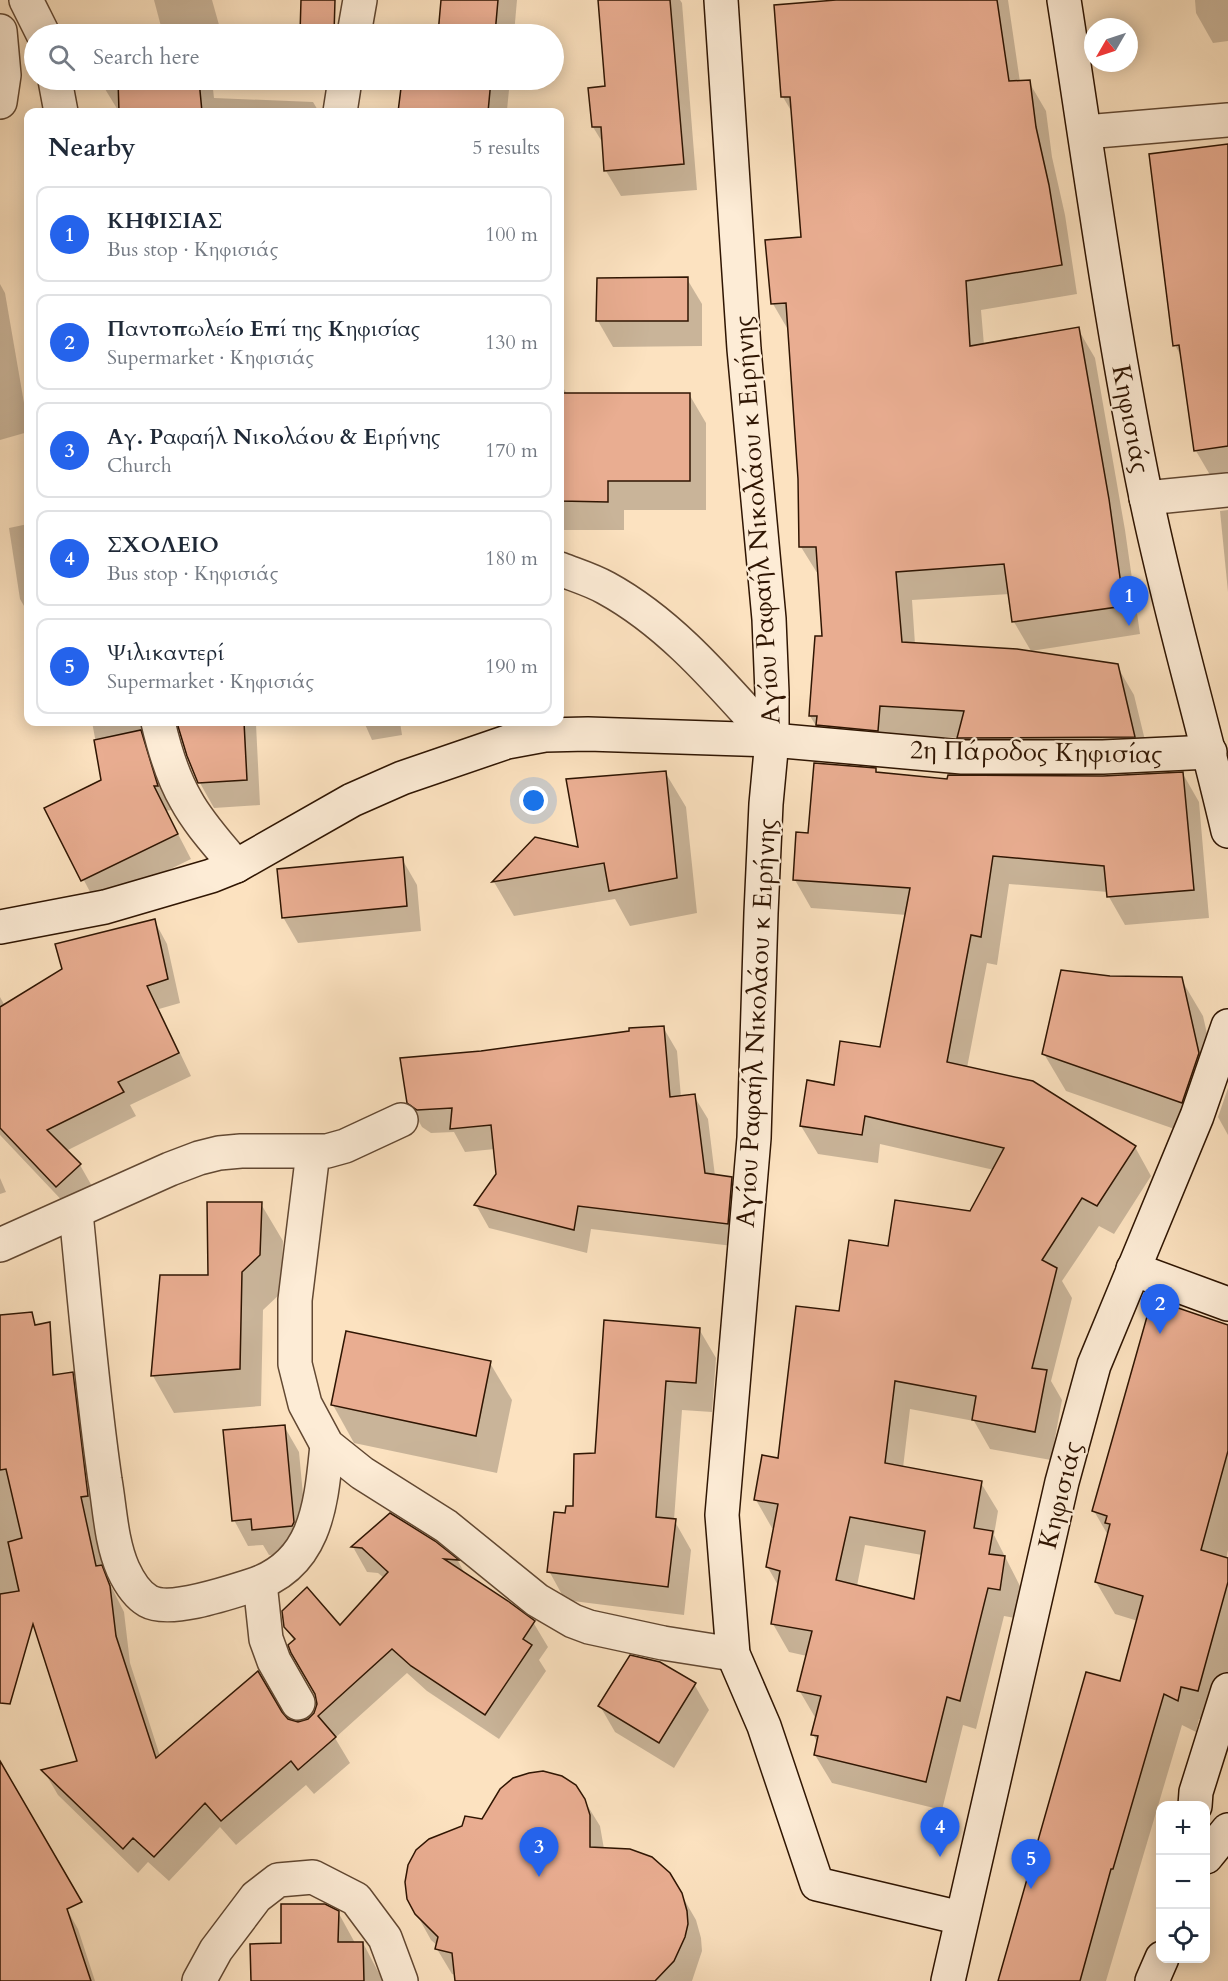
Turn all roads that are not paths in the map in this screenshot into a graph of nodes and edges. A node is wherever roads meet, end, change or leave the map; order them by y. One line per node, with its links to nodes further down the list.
1 (26, 0): 5 (street)
2 (360, 0): 6 (street)
3 (721, 0): 19 (street, Αγίου Ραφαήλ Νικολάου κ Ειρήνης)
4 (1064, 0): 14 (street, Κηφισιάς)
5 (38, 24)
6 (356, 24)
7 (0, 31): 10 (street)
8 (57, 90): 11 (street)
9 (343, 90): 12 (street)
10 (0, 102)
11 (60, 108)
12 (341, 108)
13 (1228, 120): 14 (street)
14 (1085, 132): 16 (street, Κηφισιάς)
15 (1228, 490): 16 (street)
16 (1146, 498): 20 (street, Κηφισιάς)
17 (564, 571): 19 (street)
18 (159, 726): 22 (street)
19 (772, 740): 20 (street, 2η Πάροδος Κηφισίας); 22 (street, 2η Πάροδος Κηφισίας); 33 (street, Αγίου Ραφαήλ Νικολάου κ Ειρήνης)
20 (1210, 752): 21 (street, Κηφισιάς)
21 (1228, 831)
22 (236, 866): 23 (street, 2η Πάροδος Κηφισίας)
23 (0, 927)
24 (1228, 1026): 29 (street, Κηφισιάς)
25 (402, 1120): 26 (street)
26 (313, 1152): 27 (street); 31 (street)
27 (76, 1213): 28 (street); 32 (street)
28 (0, 1245)
29 (1133, 1269): 30 (street); 39 (street, Κηφισιάς)
30 (1228, 1304)
31 (327, 1445): 32 (street); 33 (street)
32 (260, 1583): 35 (street)
33 (733, 1654): 39 (street, Αγίου Ραφαήλ Νικολάου κ Ειρήνης)
34 (1228, 1690): 36 (street)
35 (298, 1703)
36 (1195, 1801)
37 (1228, 1830): 38 (street)
38 (1208, 1855)
39 (961, 1918): 43 (street, Κηφισιάς)
40 (1160, 1963): 44 (street)
41 (199, 1981): 42 (street)
42 (401, 1981)
43 (948, 1981)
44 (1152, 1981)

